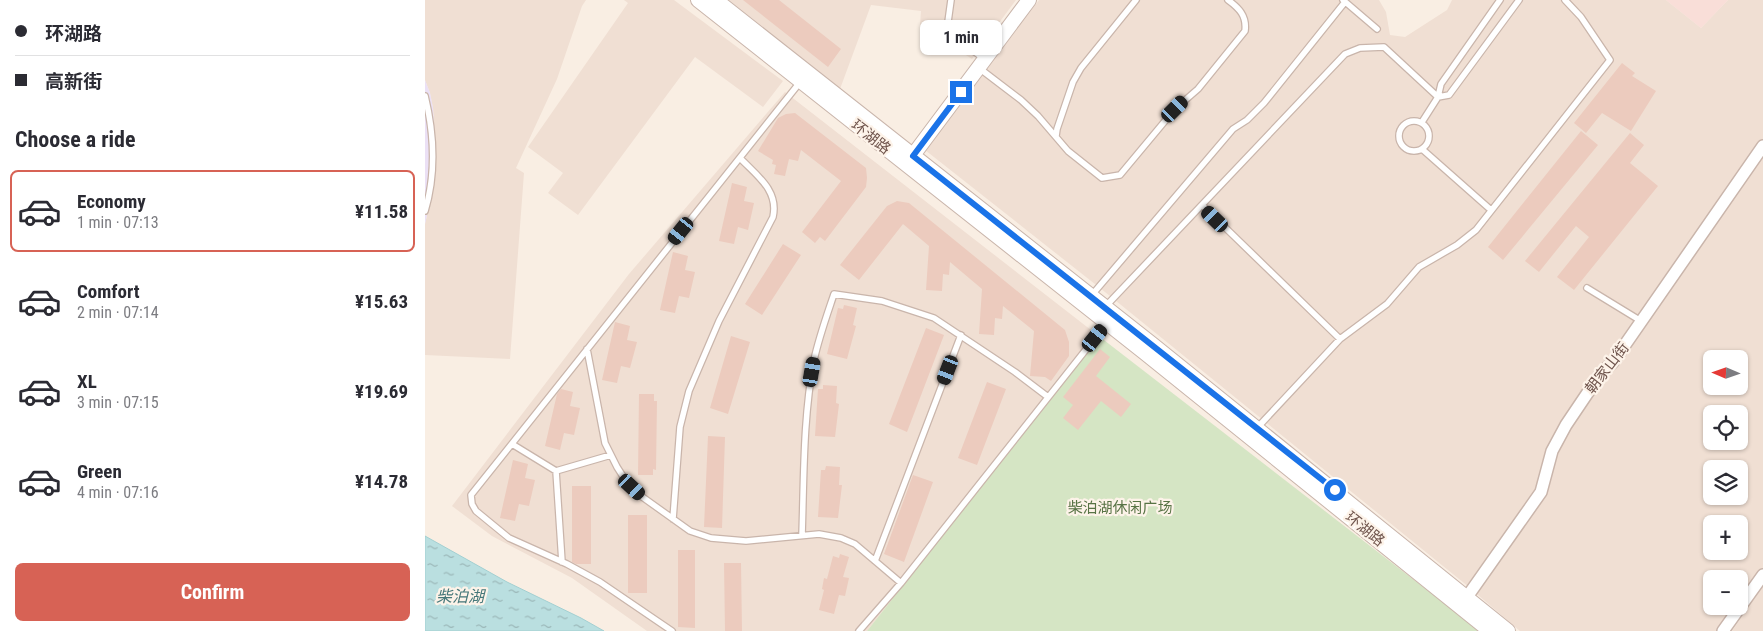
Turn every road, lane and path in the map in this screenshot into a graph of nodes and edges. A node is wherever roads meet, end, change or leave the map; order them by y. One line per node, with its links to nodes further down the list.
1 (698, 0): 13 (street, 环湖路)
2 (716, 0): 21 (street, 环湖路)
3 (951, 0): 12 (lane)
4 (1029, 0): 12 (street)
5 (1136, 0): 17 (lane)
6 (1228, 0): 17 (lane)
7 (1500, 0): 15 (lane)
8 (1519, 0): 15 (lane)
9 (1565, 0): 24 (lane)
10 (1344, 1): 11 (lane); 26 (lane)
11 (1377, 29)
12 (982, 63): 17 (lane); 21 (street)
13 (801, 81): 20 (lane); 21 (street, 环湖路)
14 (425, 96): 23 (lane)
15 (1439, 97): 16 (lane); 22 (lane)
16 (1422, 122): 19 (lane); 19 (lane)
17 (1056, 136)
18 (1763, 146): 28 (street, 朝家山街)
19 (1422, 149): 24 (lane)
20 (740, 158): 31 (lane); 37 (lane)
21 (910, 160): 26 (street, 环湖路); 27 (street, 环湖路)
22 (1202, 205): 27 (lane); 30 (lane)
23 (425, 210)
24 (1491, 210): 30 (lane)
25 (1587, 288): 28 (lane)
26 (1091, 296): 27 (street, 环湖路)
27 (1103, 315): 32 (lane); 33 (street, 环湖路); 46 (street, 环湖路)
28 (1641, 321): 43 (street, 朝家山街)
29 (961, 335): 32 (lane); 38 (lane); 39 (lane)
30 (1340, 339): 33 (lane)
31 (587, 349): 34 (lane); 35 (lane)
32 (1048, 397): 42 (lane)
33 (1257, 428): 43 (street, 环湖路)
34 (512, 444): 36 (lane); 40 (lane)
35 (611, 456): 36 (lane); 37 (lane)
36 (556, 471): 40 (lane)
37 (673, 519): 38 (lane)
38 (803, 536): 39 (lane)
39 (875, 561): 42 (lane)
40 (562, 562): 44 (lane)
41 (1763, 575): 48 (street)
42 (901, 583): 45 (lane)
43 (1467, 598): 47 (street, 环湖路)
44 (672, 631)
45 (859, 631)
46 (1490, 631)
47 (1508, 631)
48 (1723, 631)

